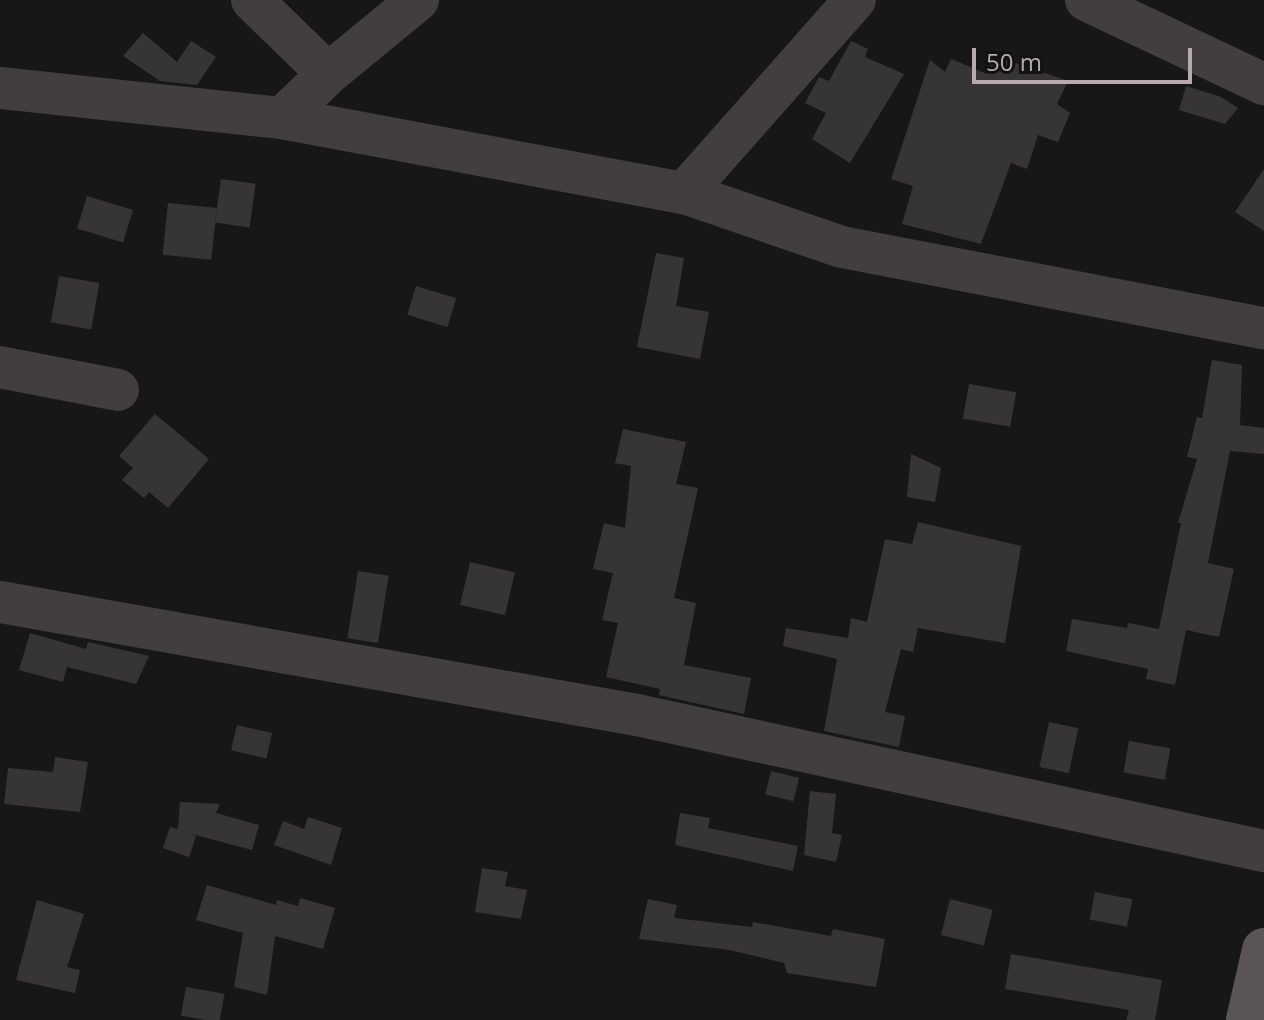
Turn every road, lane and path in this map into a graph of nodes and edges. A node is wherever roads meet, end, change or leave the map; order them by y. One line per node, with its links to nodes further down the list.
1 (252, 0): 5 (street)
2 (418, 0): 5 (street)
3 (855, 0): 9 (street)
4 (1086, 0): 6 (street)
5 (328, 74): 8 (street)
6 (1264, 84)
7 (0, 88): 8 (street)
8 (282, 118): 9 (street)
9 (684, 193): 10 (street)
10 (1264, 328)
11 (0, 367): 12 (street)
12 (118, 390)
13 (0, 602): 14 (street)
14 (1264, 851)
15 (1264, 950): 16 (main road)
16 (1248, 1020)

